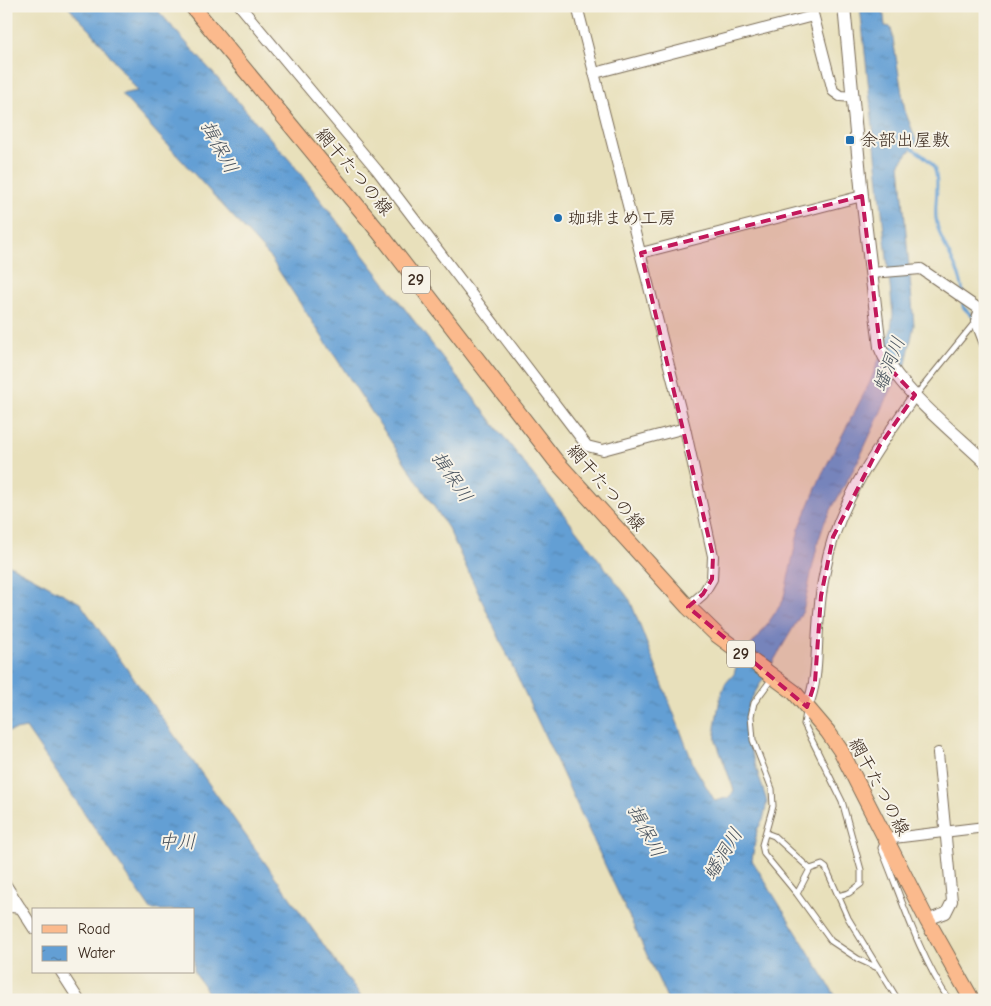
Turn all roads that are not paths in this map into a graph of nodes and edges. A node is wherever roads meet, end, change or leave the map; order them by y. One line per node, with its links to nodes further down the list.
1 (192, 6): 17 (main road, 網干たつの線 / 29)
2 (240, 6): 15 (street)
3 (578, 6): 6 (street)
4 (844, 6): 7 (street)
5 (812, 11): 6 (street); 7 (street)
6 (595, 73): 9 (street)
7 (853, 98): 8 (street)
8 (862, 196): 9 (street); 10 (street)
9 (641, 253): 15 (street)
10 (871, 273): 11 (street); 14 (street)
11 (982, 311): 12 (street)
12 (976, 321): 13 (street); 14 (lane)
13 (985, 344)
14 (915, 395): 16 (street); 19 (street)
15 (685, 428): 17 (street)
16 (985, 462)
17 (688, 607): 18 (main road, 網干たつの線 / 29)
18 (773, 677): 19 (main road, 網干たつの線 / 29); 23 (lane)
19 (807, 707): 24 (main road, 網干たつの線 / 29); 28 (lane)
20 (938, 753): 22 (street)
21 (985, 828): 22 (street)
22 (946, 832): 24 (street); 31 (street)
23 (766, 833): 25 (lane); 27 (lane)
24 (885, 839): 31 (main road, 網干たつの線 / 29); 37 (lane)
25 (810, 869): 27 (lane); 28 (lane)
26 (6, 885): 30 (street)
27 (798, 894): 33 (lane)
28 (838, 896): 33 (lane)
29 (6, 901): 30 (street)
30 (21, 908): 32 (street)
31 (927, 920): 38 (main road, 網干たつの線 / 29)
32 (32, 925)
33 (880, 969): 36 (lane)
34 (62, 974): 35 (street)
35 (79, 1000)
36 (898, 1000)
37 (949, 1000)
38 (972, 1000)

